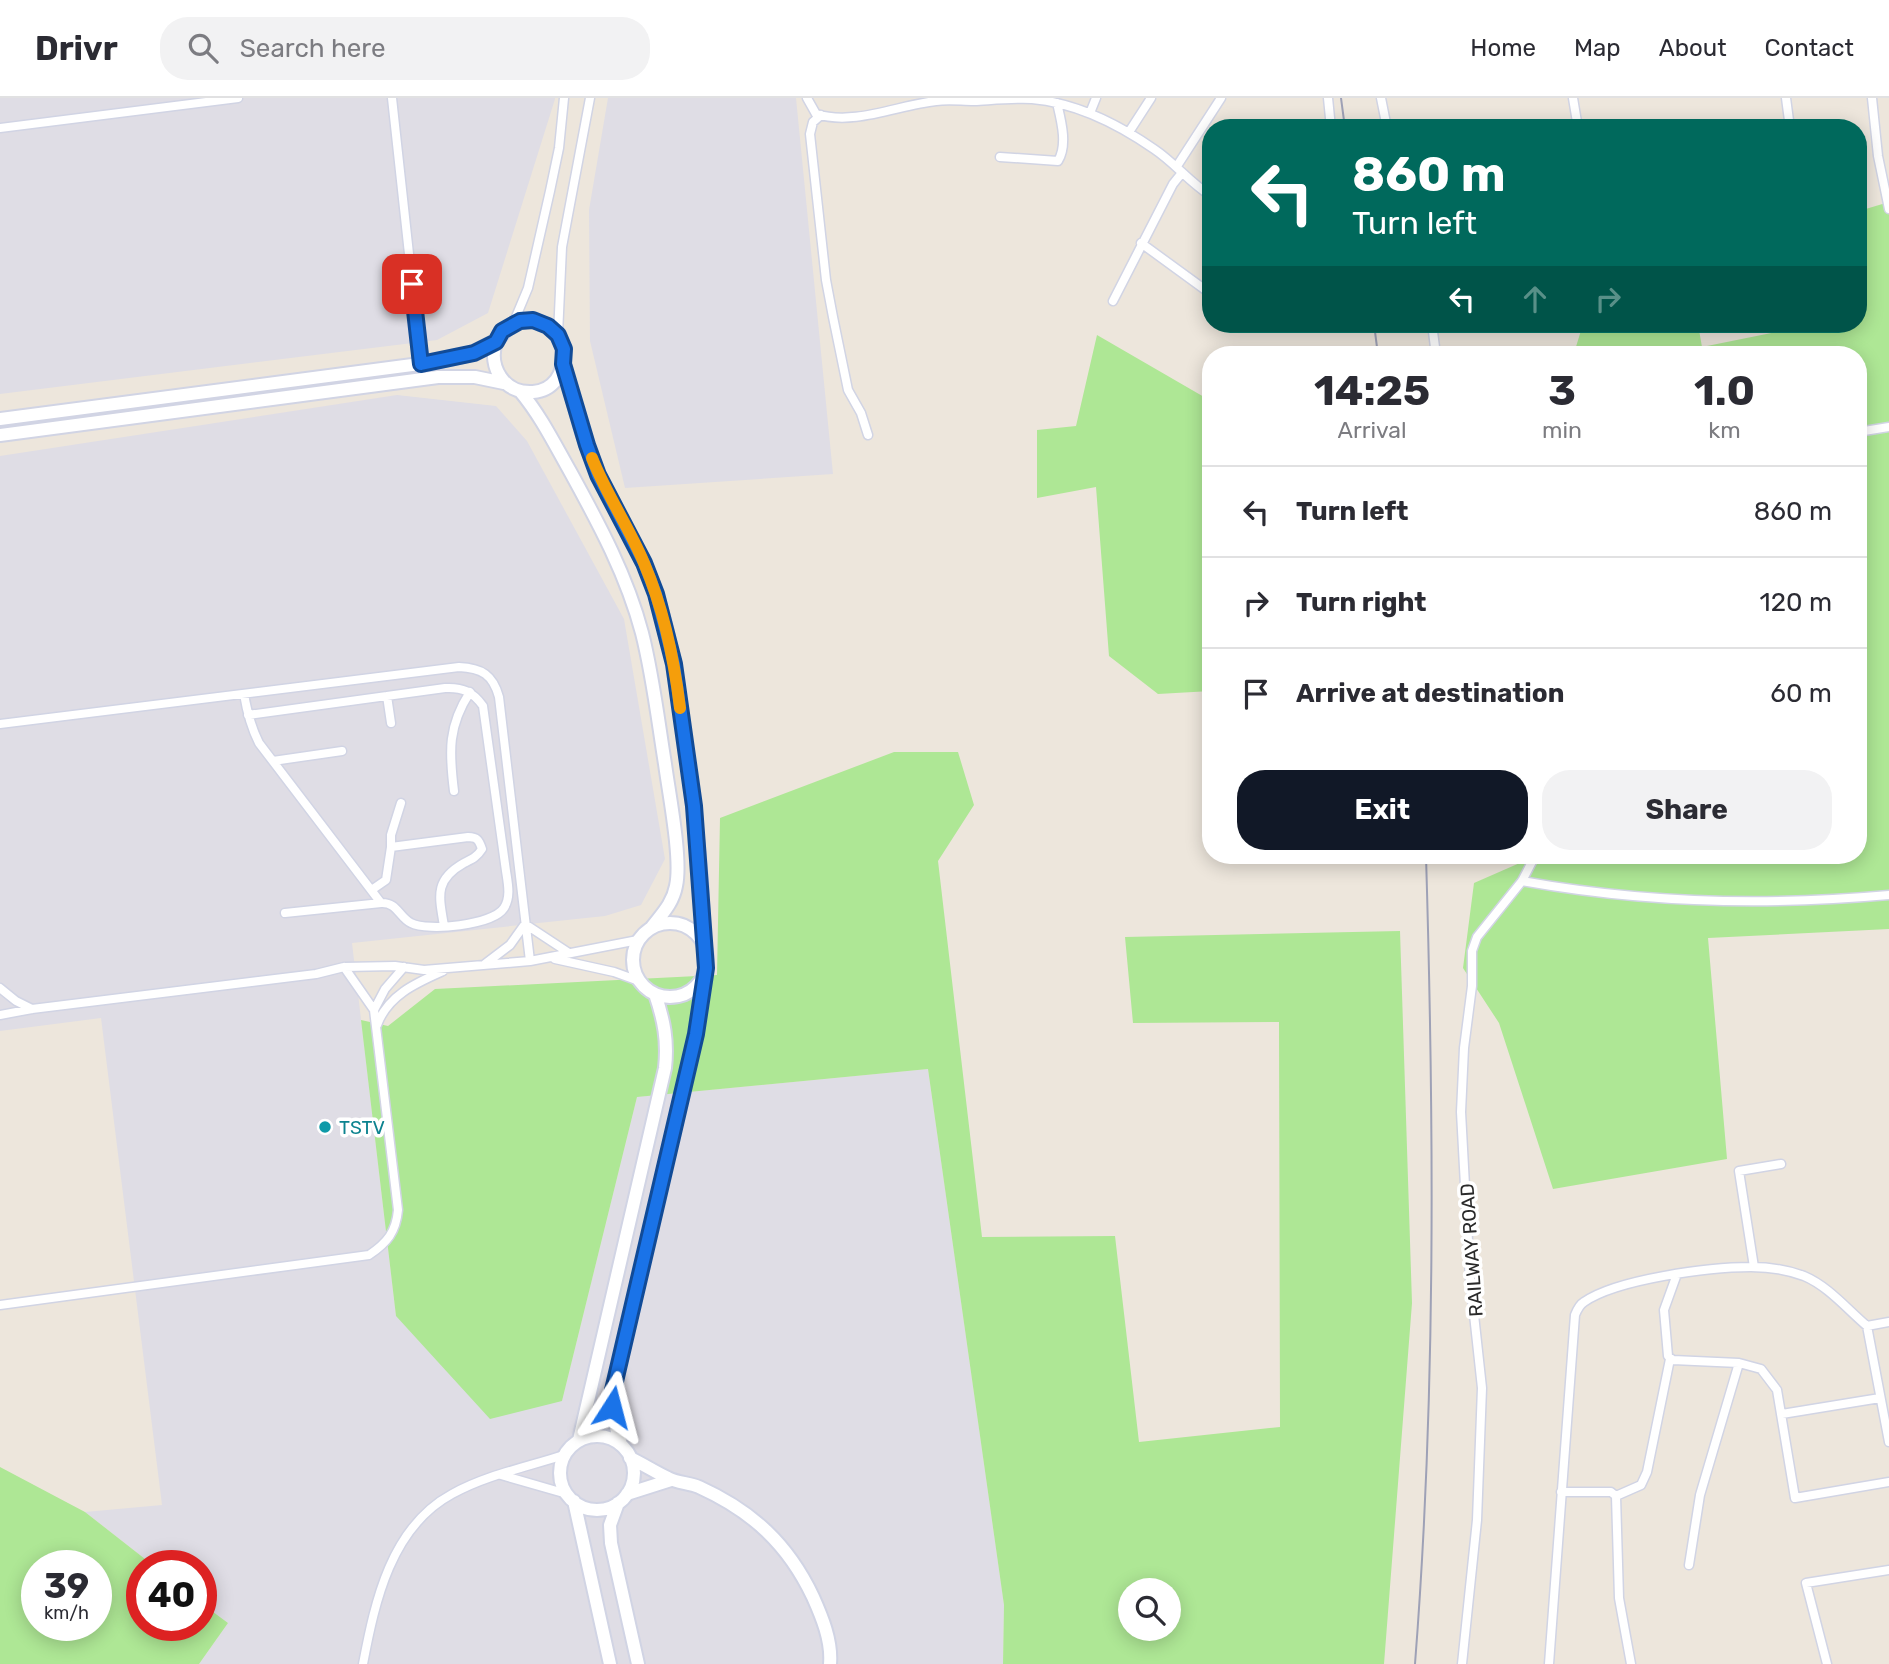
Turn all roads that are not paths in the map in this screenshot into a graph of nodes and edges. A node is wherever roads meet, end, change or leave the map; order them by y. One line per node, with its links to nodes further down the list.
1 (238, 98): 24 (street)
2 (392, 98): 37 (street)
3 (564, 98): 34 (street)
4 (590, 98): 35 (street)
5 (807, 98): 17 (street)
6 (1028, 98): 15 (street); 17 (street)
7 (1096, 98): 16 (street)
8 (1151, 98): 25 (street)
9 (1221, 98): 18 (street)
10 (1328, 98): 19 (street)
11 (1381, 98): 20 (street)
12 (1573, 98): 21 (street)
13 (1786, 98): 22 (street)
14 (1872, 98): 30 (street)
15 (1057, 103): 16 (street); 26 (street)
16 (1090, 113): 25 (street)
17 (821, 115): 45 (street)
18 (1207, 119)
19 (1330, 119)
20 (1385, 119)
21 (1576, 119)
22 (1789, 119)
23 (1202, 127): 27 (street)
24 (0, 128)
25 (1129, 132): 27 (street)
26 (1000, 157)
27 (1177, 166): 28 (street)
28 (1181, 174): 29 (street); 31 (street)
29 (1202, 189)
30 (1889, 209)
31 (1141, 243): 32 (street); 33 (street)
32 (1202, 287)
33 (1113, 301)
34 (513, 324): 35 (street); 36 (street)
35 (558, 335): 38 (street)
36 (496, 342): 37 (street); 39 (street)
37 (421, 364): 41 (street)
38 (563, 364): 40 (street); 67 (street)
39 (504, 383): 40 (street); 44 (street)
40 (520, 391): 65 (street)
41 (0, 419)
42 (1889, 428): 43 (street)
43 (1867, 431)
44 (0, 435)
45 (868, 435)
46 (470, 692): 48 (street); 54 (street); 64 (street)
47 (244, 694): 49 (street); 51 (street); 63 (street)
48 (387, 696): 49 (street); 50 (street)
49 (248, 715): 53 (street)
50 (391, 723)
51 (0, 724)
52 (342, 751): 53 (street)
53 (273, 761): 59 (street)
54 (454, 791)
55 (401, 803): 56 (street)
56 (391, 847): 59 (street); 64 (street)
57 (1531, 864): 58 (street, RAILWAY ROAD)
58 (1522, 881): 60 (street); 111 (street, RAILWAY ROAD)
59 (373, 889): 61 (street)
60 (1889, 895)
61 (381, 903): 62 (street); 64 (street)
62 (285, 913)
63 (525, 924): 68 (street); 70 (street); 71 (street)
64 (444, 926)
65 (652, 927): 66 (street); 67 (street)
66 (638, 940): 68 (street); 76 (street)
67 (703, 944): 75 (street)
68 (569, 953): 69 (street)
69 (552, 958): 70 (street); 76 (street)
70 (530, 961): 71 (street)
71 (484, 965): 74 (street)
72 (344, 967): 73 (street); 79 (street); 80 (street)
73 (404, 967): 74 (street); 80 (street)
74 (449, 968): 82 (street)
75 (706, 968): 78 (street); 95 (street)
76 (639, 981): 78 (street)
77 (0, 988): 79 (street)
78 (655, 995): 93 (street)
79 (32, 1009): 81 (street)
80 (374, 1010): 82 (street)
81 (0, 1015)
82 (376, 1028): 86 (street)
83 (1781, 1164): 84 (street)
84 (1754, 1267): 85 (street); 88 (street)
85 (1677, 1274): 89 (street); 101 (street)
86 (0, 1305)
87 (1889, 1322): 88 (street)
88 (1867, 1326): 91 (street)
89 (1670, 1359): 90 (street); 102 (street)
90 (1740, 1363): 92 (street); 105 (street)
91 (1880, 1398): 92 (street); 94 (street)
92 (1782, 1414): 100 (street)
93 (579, 1440): 95 (street); 96 (street)
94 (1889, 1442)
95 (621, 1444): 97 (street)
96 (564, 1455): 98 (street); 103 (street)
97 (630, 1458): 99 (street); 104 (street)
98 (501, 1475): 103 (street); 107 (street)
99 (671, 1480): 104 (street); 110 (street)
100 (1889, 1482)
101 (1562, 1492): 102 (street); 112 (street)
102 (1616, 1496): 113 (street)
103 (570, 1498): 104 (street); 108 (street)
104 (623, 1498): 109 (street)
105 (1689, 1564)
106 (1889, 1570): 114 (street)
107 (363, 1664)
108 (610, 1664)
109 (638, 1664)
110 (830, 1664)
111 (1462, 1664)
112 (1549, 1664)
113 (1631, 1664)
114 (1827, 1664)

